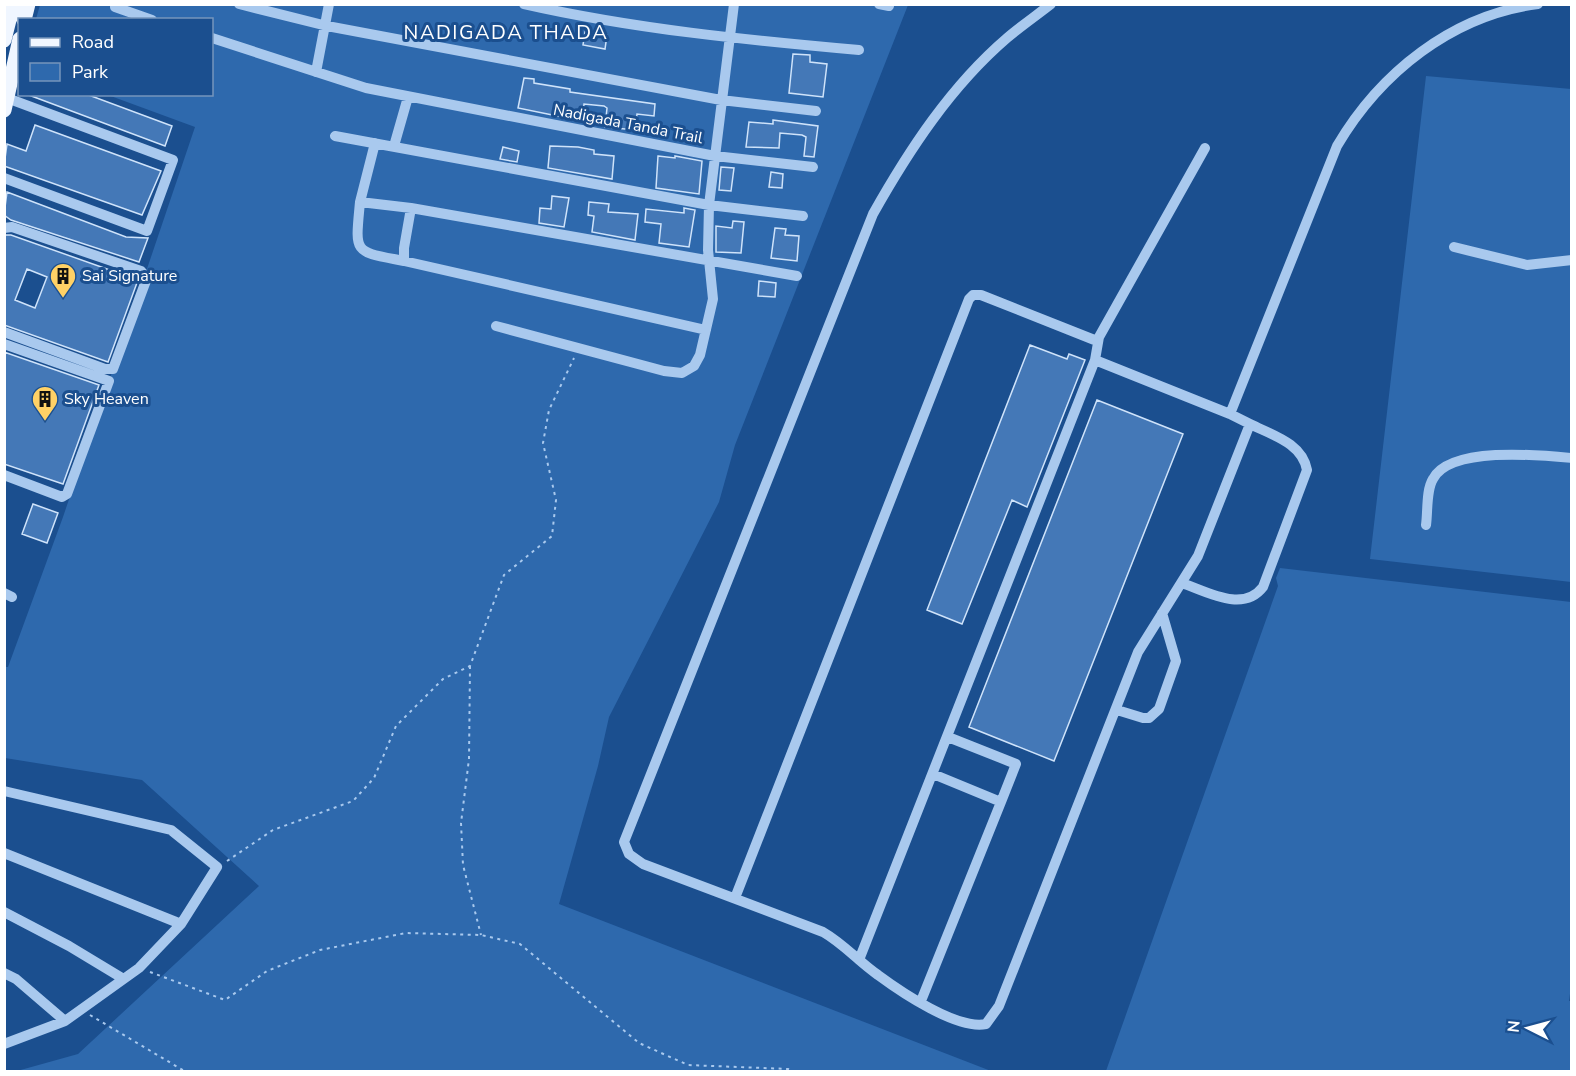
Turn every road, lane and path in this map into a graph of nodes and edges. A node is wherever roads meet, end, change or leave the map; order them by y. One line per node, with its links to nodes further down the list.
1 (12, 4): 13 (main road)
2 (239, 4): 10 (street)
3 (329, 4): 10 (street)
4 (524, 4): 12 (street)
5 (734, 4): 12 (street)
6 (1051, 4): 60 (street)
7 (1538, 4): 45 (street)
8 (115, 8): 9 (street)
9 (146, 18)
10 (327, 26): 16 (street); 18 (street)
11 (213, 38): 16 (street)
12 (730, 38): 15 (street); 18 (street)
13 (4, 40)
14 (18, 48): 19 (main road)
15 (859, 50)
16 (316, 72): 17 (street, Nadigada Tanda Trail)
17 (408, 97): 23 (street); 25 (street, Nadigada Tanda Trail)
18 (721, 100): 20 (street); 25 (street)
19 (6, 104): 27 (street)
20 (816, 111)
21 (335, 136): 22 (street)
22 (375, 143): 23 (street); 28 (street)
23 (394, 146): 29 (street)
24 (1205, 148): 41 (street)
25 (715, 156): 26 (street, Nadigada Tanda Trail); 29 (street)
26 (813, 167)
27 (4, 178)
28 (360, 202): 30 (street); 35 (street)
29 (709, 205): 31 (street); 36 (street)
30 (411, 208): 35 (street); 36 (street)
31 (802, 216)
32 (4, 228): 40 (street)
33 (1454, 247): 34 (street)
34 (1572, 260)
35 (404, 261): 39 (street)
36 (709, 262): 37 (street); 39 (street)
37 (797, 276)
38 (496, 326): 43 (street)
39 (706, 330): 43 (street)
40 (4, 332)
41 (1097, 341): 44 (street); 60 (street)
42 (4, 344): 48 (street)
43 (578, 348): 52 (path)
44 (1095, 360): 45 (street); 54 (street)
45 (1230, 414): 46 (street)
46 (1250, 424): 50 (street); 50 (street)
47 (1572, 458): 49 (street)
48 (4, 475)
49 (1426, 525)
50 (1182, 583): 51 (street)
51 (1162, 613): 53 (street); 53 (street)
52 (470, 666): 59 (path); 63 (path)
53 (1117, 710): 68 (street)
54 (948, 736): 55 (street); 57 (street)
55 (933, 774): 57 (street); 64 (street)
56 (4, 791): 59 (street)
57 (1001, 802): 68 (street)
58 (4, 853): 62 (street)
59 (217, 867): 62 (street)
60 (735, 897): 64 (street)
61 (4, 912): 67 (street)
62 (181, 924): 65 (street)
63 (481, 935): 65 (path); 72 (path)
64 (859, 960): 68 (street)
65 (139, 968): 67 (street)
66 (4, 973): 70 (street)
67 (122, 978): 69 (street)
68 (921, 1002)
69 (81, 1009): 70 (street); 73 (path)
70 (65, 1021): 71 (street)
71 (4, 1044)
72 (788, 1070): 74 (path)
73 (186, 1071)
74 (796, 1071)

